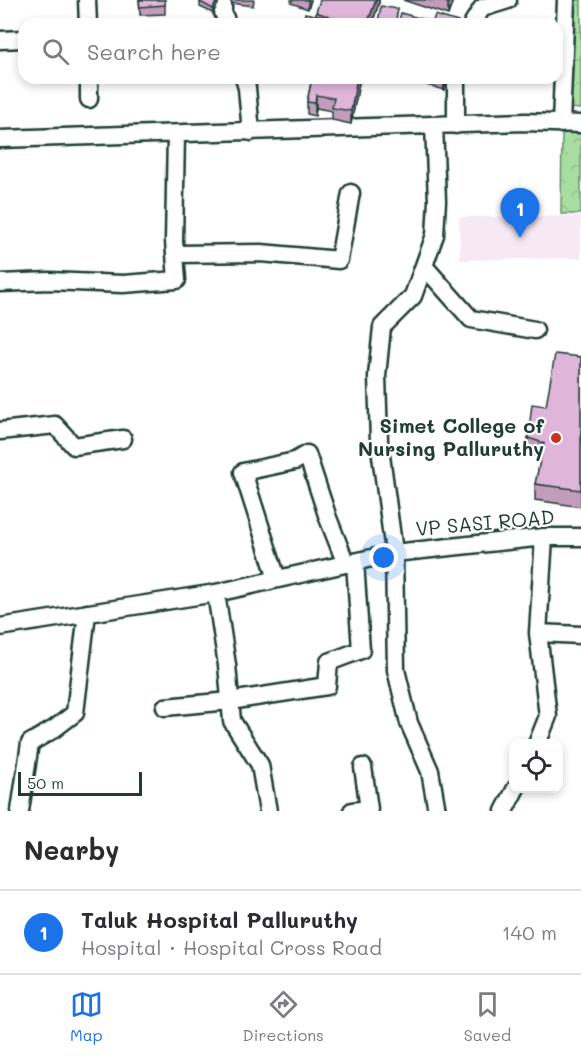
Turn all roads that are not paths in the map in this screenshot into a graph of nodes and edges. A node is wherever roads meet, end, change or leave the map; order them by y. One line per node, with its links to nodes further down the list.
1 (87, 0): 6 (street)
2 (223, 0): 7 (street)
3 (508, 0): 5 (street)
4 (566, 0): 11 (street)
5 (483, 4): 8 (street)
6 (88, 18)
7 (225, 18)
8 (475, 18)
9 (18, 39): 10 (street)
10 (0, 40)
11 (563, 74)
12 (89, 84): 16 (street)
13 (246, 84): 21 (street)
14 (456, 84): 20 (street)
15 (563, 84): 17 (street)
16 (89, 99)
17 (561, 124): 18 (street); 20 (street)
18 (581, 124)
19 (434, 125): 20 (street); 21 (street); 26 (street)
20 (456, 125)
21 (251, 132): 22 (street)
22 (176, 134): 23 (street); 25 (street)
23 (0, 139)
24 (351, 193): 25 (street)
25 (175, 254): 27 (street)
26 (424, 266): 28 (street); 33 (street)
27 (0, 283)
28 (535, 330)
29 (0, 431): 30 (street)
30 (123, 439)
31 (544, 537): 32 (street, VP SASI ROAD); 33 (street, VP SASI ROAD); 39 (street)
32 (581, 537)
33 (394, 553): 34 (street, VP SASI ROAD); 49 (street)
34 (351, 563): 35 (street, VP SASI ROAD); 35 (street); 41 (street)
35 (277, 579): 36 (street, VP SASI ROAD)
36 (216, 592): 37 (street, VP SASI ROAD); 41 (street)
37 (87, 613): 38 (street, VP SASI ROAD); 46 (street)
38 (0, 627)
39 (538, 633): 40 (street); 43 (street)
40 (581, 635)
41 (230, 701): 42 (street); 47 (street)
42 (165, 707)
43 (539, 739)
44 (363, 767): 48 (street)
45 (514, 793): 50 (street)
46 (20, 811)
47 (268, 811)
48 (352, 811)
49 (437, 811)
50 (504, 811)

